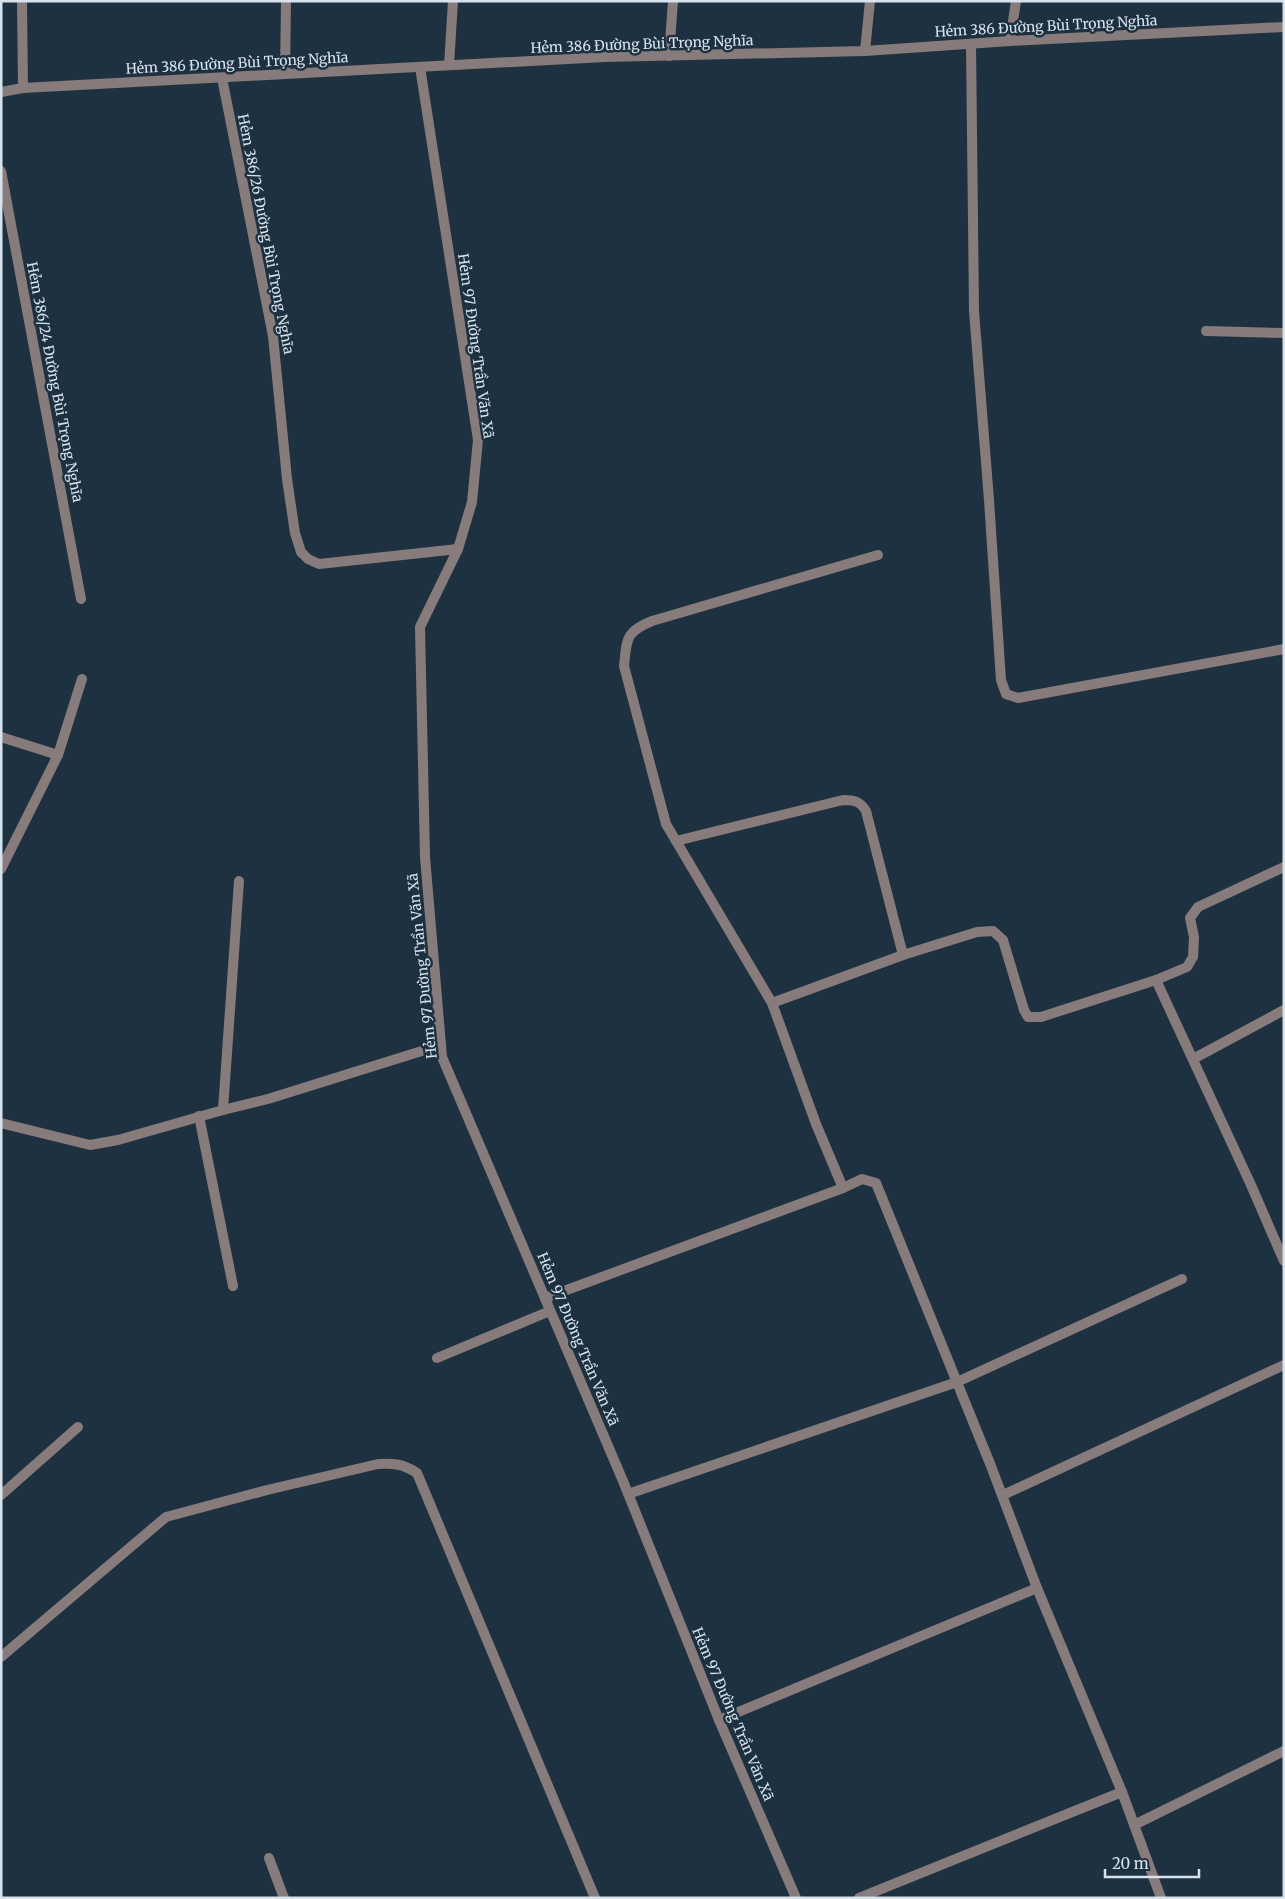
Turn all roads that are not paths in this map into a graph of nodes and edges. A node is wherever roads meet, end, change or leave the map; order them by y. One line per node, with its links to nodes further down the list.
1 (22, 1): 16 (street)
2 (286, 1): 14 (street)
3 (453, 1): 12 (street)
4 (673, 1): 11 (street)
5 (870, 1): 10 (street)
6 (1016, 1): 8 (street)
7 (1284, 27): 8 (street, Hẻm 386 Đường Bùi Trọng Nghĩa)
8 (1010, 41): 9 (street, Hẻm 386 Đường Bùi Trọng Nghĩa)
9 (971, 44): 10 (street, Hẻm 386 Đường Bùi Trọng Nghĩa); 24 (street)
10 (865, 51): 11 (street, Hẻm 386 Đường Bùi Trọng Nghĩa)
11 (669, 56): 12 (street, Hẻm 386 Đường Bùi Trọng Nghĩa)
12 (449, 65): 13 (street, Hẻm 386 Đường Bùi Trọng Nghĩa)
13 (420, 67): 14 (street, Hẻm 386 Đường Bùi Trọng Nghĩa); 21 (street, Hẻm 97 Đường Trần Văn Xã)
14 (284, 74): 15 (street, Hẻm 386 Đường Bùi Trọng Nghĩa)
15 (222, 78): 16 (street, Hẻm 386 Đường Bùi Trọng Nghĩa); 21 (street, Hẻm 386/26 Đường Bùi Trọng Nghĩa)
16 (23, 88): 17 (street, Hẻm 386 Đường Bùi Trọng Nghĩa)
17 (1, 92)
18 (1, 171): 23 (street, Hẻm 386/24 Đường Bùi Trọng Nghĩa)
19 (1206, 331): 20 (street)
20 (1284, 333)
21 (458, 549): 36 (street, Hẻm 97 Đường Trần Văn Xã)
22 (878, 555): 28 (street)
23 (81, 599)
24 (1284, 649)
25 (82, 679): 27 (street)
26 (1, 737): 27 (street)
27 (58, 755): 30 (street)
28 (676, 840): 32 (street); 34 (street)
29 (1284, 867): 33 (street)
30 (1, 870)
31 (239, 881): 38 (street)
32 (903, 955): 33 (street); 34 (street)
33 (1156, 980): 37 (street)
34 (772, 1002): 41 (street)
35 (1284, 1010): 37 (street)
36 (441, 1046): 38 (street); 45 (street, Hẻm 97 Đường Trần Văn Xã)
37 (1193, 1060): 42 (street)
38 (223, 1110): 39 (street)
39 (199, 1116): 40 (street); 44 (street)
40 (1, 1123)
41 (843, 1188): 45 (street); 49 (street)
42 (1284, 1261)
43 (1182, 1280): 49 (street)
44 (233, 1286)
45 (545, 1298): 46 (street, Hẻm 97 Đường Trần Văn Xã)
46 (550, 1311): 47 (street); 51 (street, Hẻm 97 Đường Trần Văn Xã)
47 (437, 1358)
48 (1284, 1365): 53 (street)
49 (957, 1382): 51 (street); 53 (street)
50 (78, 1428): 52 (street)
51 (628, 1494): 56 (street, Hẻm 97 Đường Trần Văn Xã)
52 (1, 1495)
53 (1003, 1495): 54 (street)
54 (1037, 1588): 56 (street); 58 (street)
55 (1, 1657): 63 (street)
56 (719, 1720): 61 (street, Hẻm 97 Đường Trần Văn Xã)
57 (1284, 1751): 59 (street)
58 (1122, 1792): 59 (street); 64 (street)
59 (1134, 1825): 65 (street)
60 (269, 1858): 62 (street)
61 (794, 1897)
62 (284, 1898)
63 (595, 1898)
64 (859, 1898)
65 (1161, 1898)

